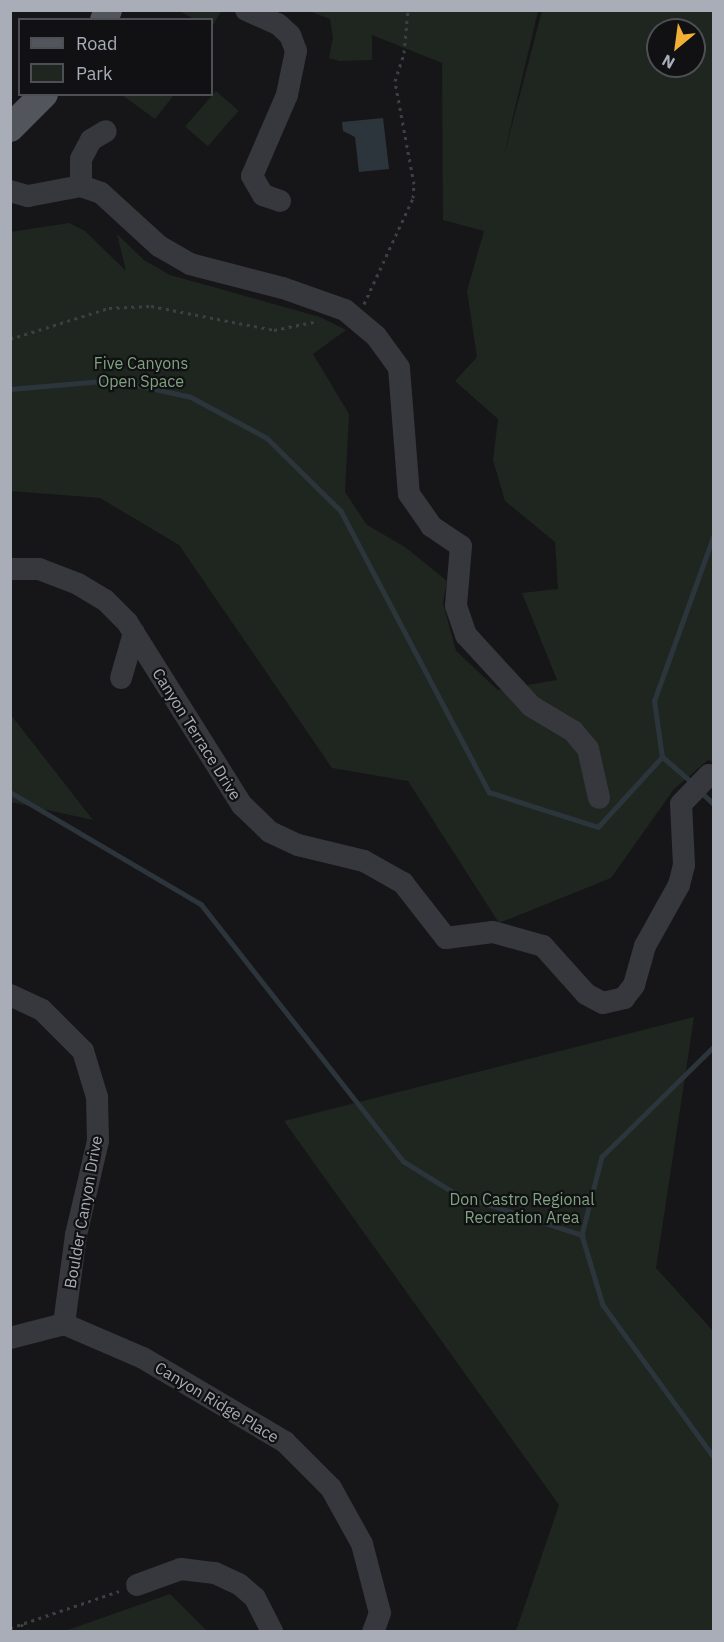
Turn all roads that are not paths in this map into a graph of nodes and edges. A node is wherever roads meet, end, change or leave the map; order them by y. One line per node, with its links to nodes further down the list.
1 (246, 10): 7 (street)
2 (42, 96): 3 (main road)
3 (10, 128)
4 (106, 131): 5 (street)
5 (81, 186): 6 (street); 12 (street)
6 (10, 191)
7 (280, 201)
8 (10, 569): 9 (street, Canyon Terrace Drive)
9 (134, 633): 10 (street); 11 (street, Canyon Terrace Drive)
10 (121, 678)
11 (709, 778)
12 (599, 798)
13 (10, 995): 14 (street, Boulder Canyon Drive)
14 (64, 1324): 15 (street); 18 (street, Canyon Ridge Place)
15 (10, 1338)
16 (137, 1585): 17 (street)
17 (272, 1632)
18 (373, 1632)

